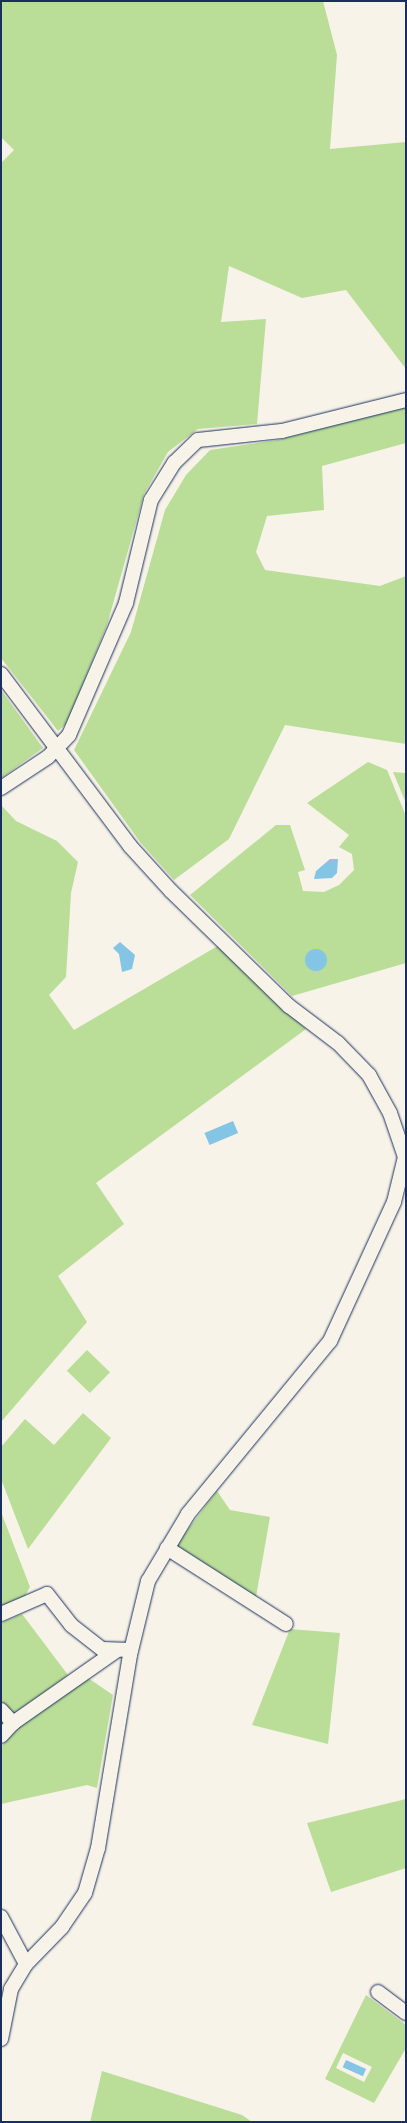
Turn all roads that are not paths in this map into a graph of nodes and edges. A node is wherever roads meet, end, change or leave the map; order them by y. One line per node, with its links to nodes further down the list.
1 (406, 400): 3 (street)
2 (1, 674): 3 (street)
3 (59, 747): 4 (street); 5 (street)
4 (1, 788)
5 (405, 1171): 6 (street)
6 (167, 1548): 8 (street); 9 (street)
7 (1, 1614): 10 (street)
8 (286, 1624)
9 (131, 1650): 10 (street); 15 (street)
10 (116, 1651): 12 (street)
11 (1, 1710): 12 (street)
12 (13, 1724): 13 (street)
13 (1, 1736)
14 (1, 1917): 15 (street)
15 (26, 1964): 18 (street)
16 (378, 1992): 17 (street)
17 (406, 2013)
18 (1, 2039)

